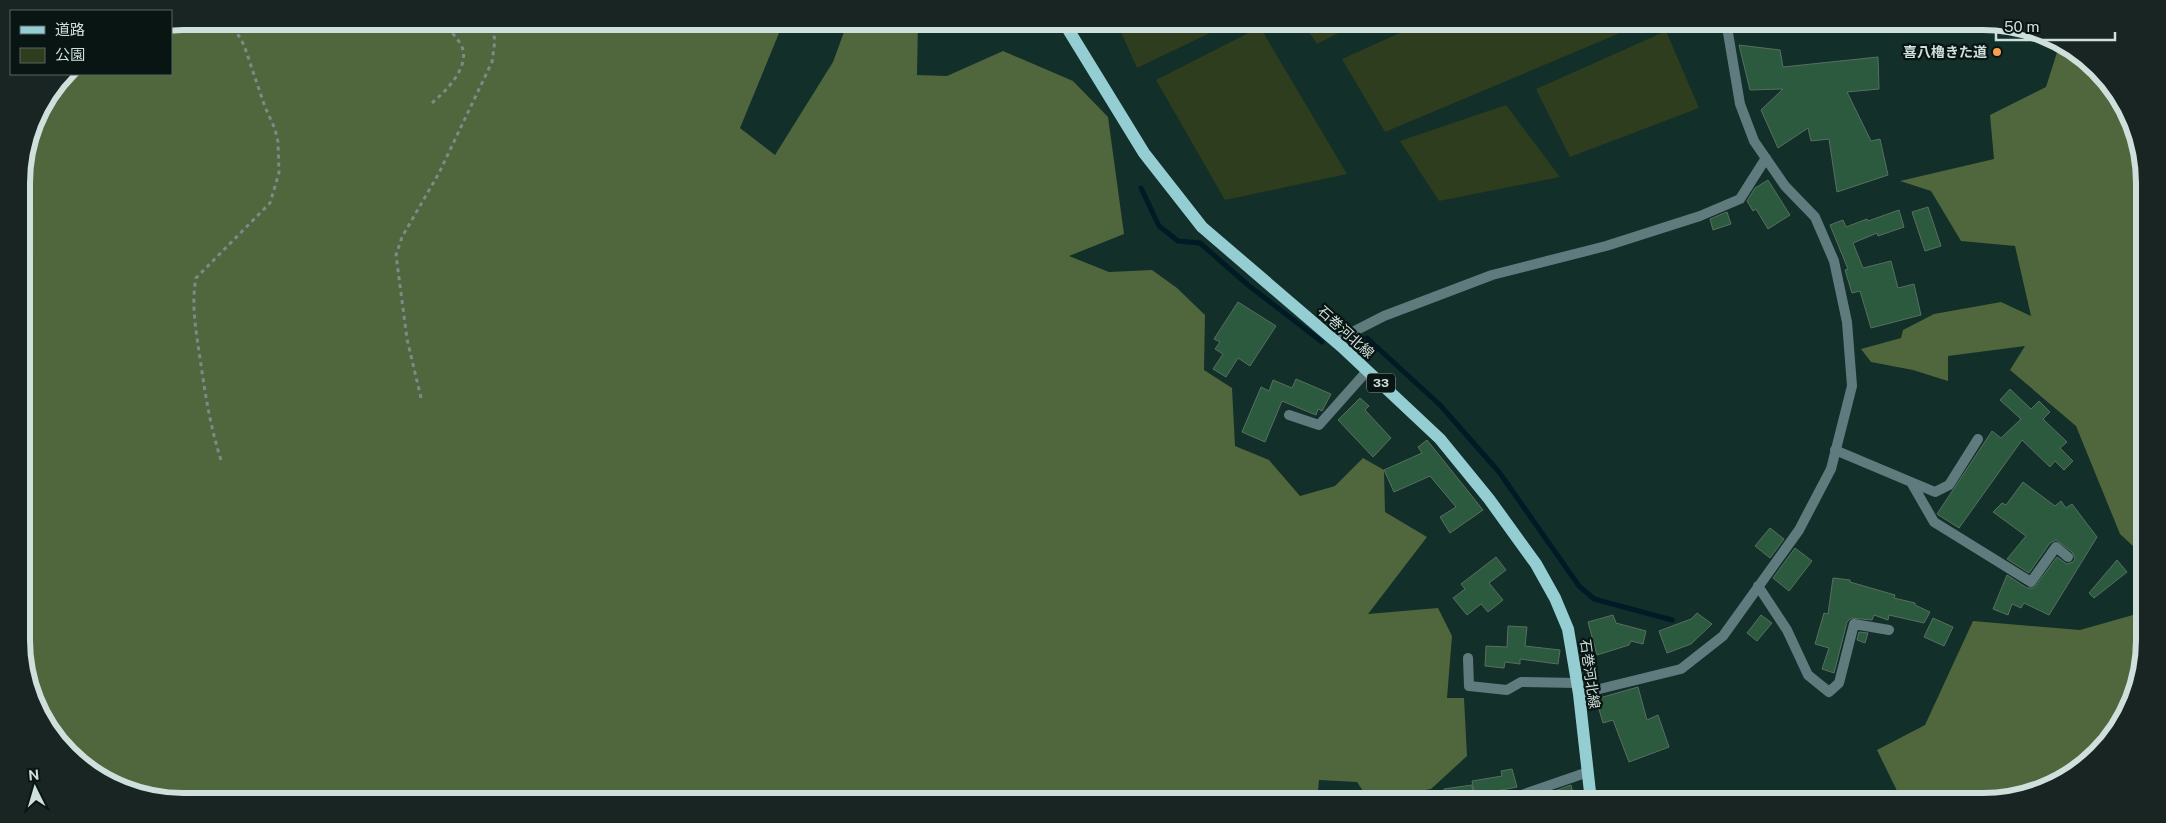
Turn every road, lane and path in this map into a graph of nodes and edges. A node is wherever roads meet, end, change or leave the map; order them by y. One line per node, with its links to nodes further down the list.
1 (235, 30): 14 (path)
2 (450, 30): 6 (path)
3 (492, 30): 10 (path)
4 (1069, 30): 8 (main road, 石巻河北線 / 33)
5 (1728, 30): 7 (street)
6 (432, 103)
7 (1766, 158): 8 (street); 13 (street)
8 (1335, 341): 9 (main road, 石巻河北線 / 33)
9 (1367, 371): 11 (street); 20 (main road, 石巻河北線 / 33)
10 (421, 398)
11 (1289, 415)
12 (1978, 439): 15 (street)
13 (1836, 450): 15 (street); 17 (street)
14 (221, 460)
15 (1911, 482): 16 (street)
16 (2068, 557)
17 (1758, 586): 18 (street); 20 (street)
18 (1888, 630)
19 (1468, 658): 20 (street)
20 (1578, 688): 21 (main road, 石巻河北線 / 33)
21 (1588, 772): 22 (street); 23 (main road, 石巻河北線 / 33)
22 (1527, 793)
23 (1590, 793)

